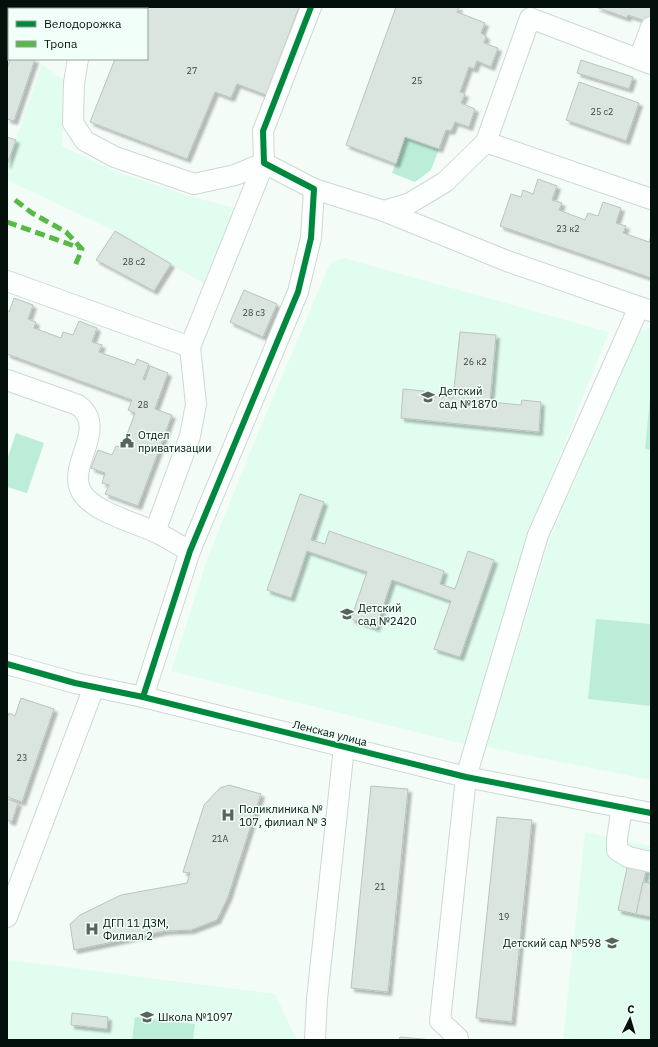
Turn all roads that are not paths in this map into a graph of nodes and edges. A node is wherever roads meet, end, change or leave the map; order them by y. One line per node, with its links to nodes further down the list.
1 (311, 7): 6 (street)
2 (651, 27): 4 (street)
3 (78, 60): 6 (street)
4 (645, 61): 5 (street)
5 (486, 142): 8 (street); 9 (street)
6 (264, 163): 7 (street); 12 (street)
7 (314, 189): 9 (street); 15 (street)
8 (651, 199)
9 (384, 211): 11 (street)
10 (7, 281): 12 (street)
11 (645, 309): 20 (street)
12 (190, 347): 14 (street)
13 (7, 380): 14 (street)
14 (155, 532): 15 (street)
15 (190, 551): 18 (street)
16 (7, 664): 17 (street, Ленская улица)
17 (94, 686): 18 (street, Ленская улица); 24 (street)
18 (143, 697): 19 (street, Ленская улица)
19 (344, 747): 20 (street, Ленская улица); 26 (street)
20 (466, 777): 21 (street, Ленская улица); 25 (street)
21 (622, 808): 22 (street, Ленская улица); 23 (street)
22 (651, 813)
23 (651, 862)
24 (7, 916)
25 (458, 1038)
26 (315, 1040)

